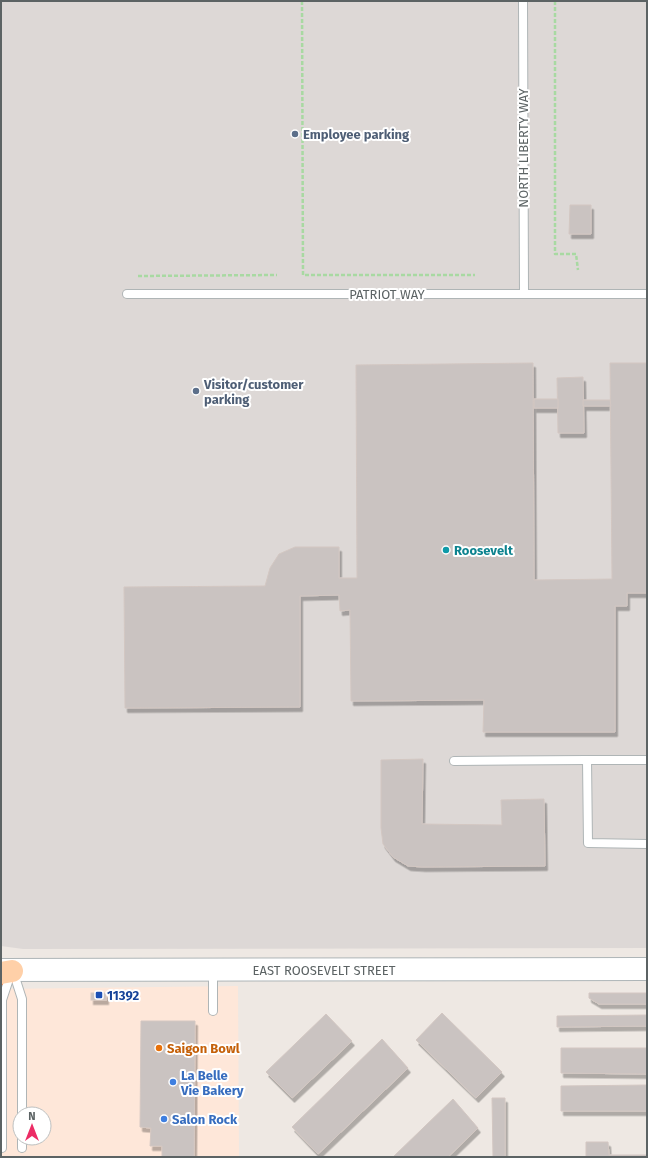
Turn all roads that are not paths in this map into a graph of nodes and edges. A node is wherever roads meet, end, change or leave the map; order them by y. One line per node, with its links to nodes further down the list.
1 (523, 1): 3 (lane, NORTH LIBERTY WAY)
2 (127, 294): 3 (lane, PATRIOT WAY)
3 (524, 294): 4 (lane, PATRIOT WAY)
4 (647, 294)
5 (587, 760): 6 (lane); 7 (lane); 8 (lane)
6 (647, 760)
7 (454, 762)
8 (647, 844)
9 (647, 969): 10 (street, EAST ROOSEVELT STREET)
10 (213, 970): 11 (street, EAST ROOSEVELT STREET); 12 (lane)
11 (5, 971): 13 (lane); 14 (lane)
12 (213, 1011)
13 (22, 1106)
14 (2, 1148)

